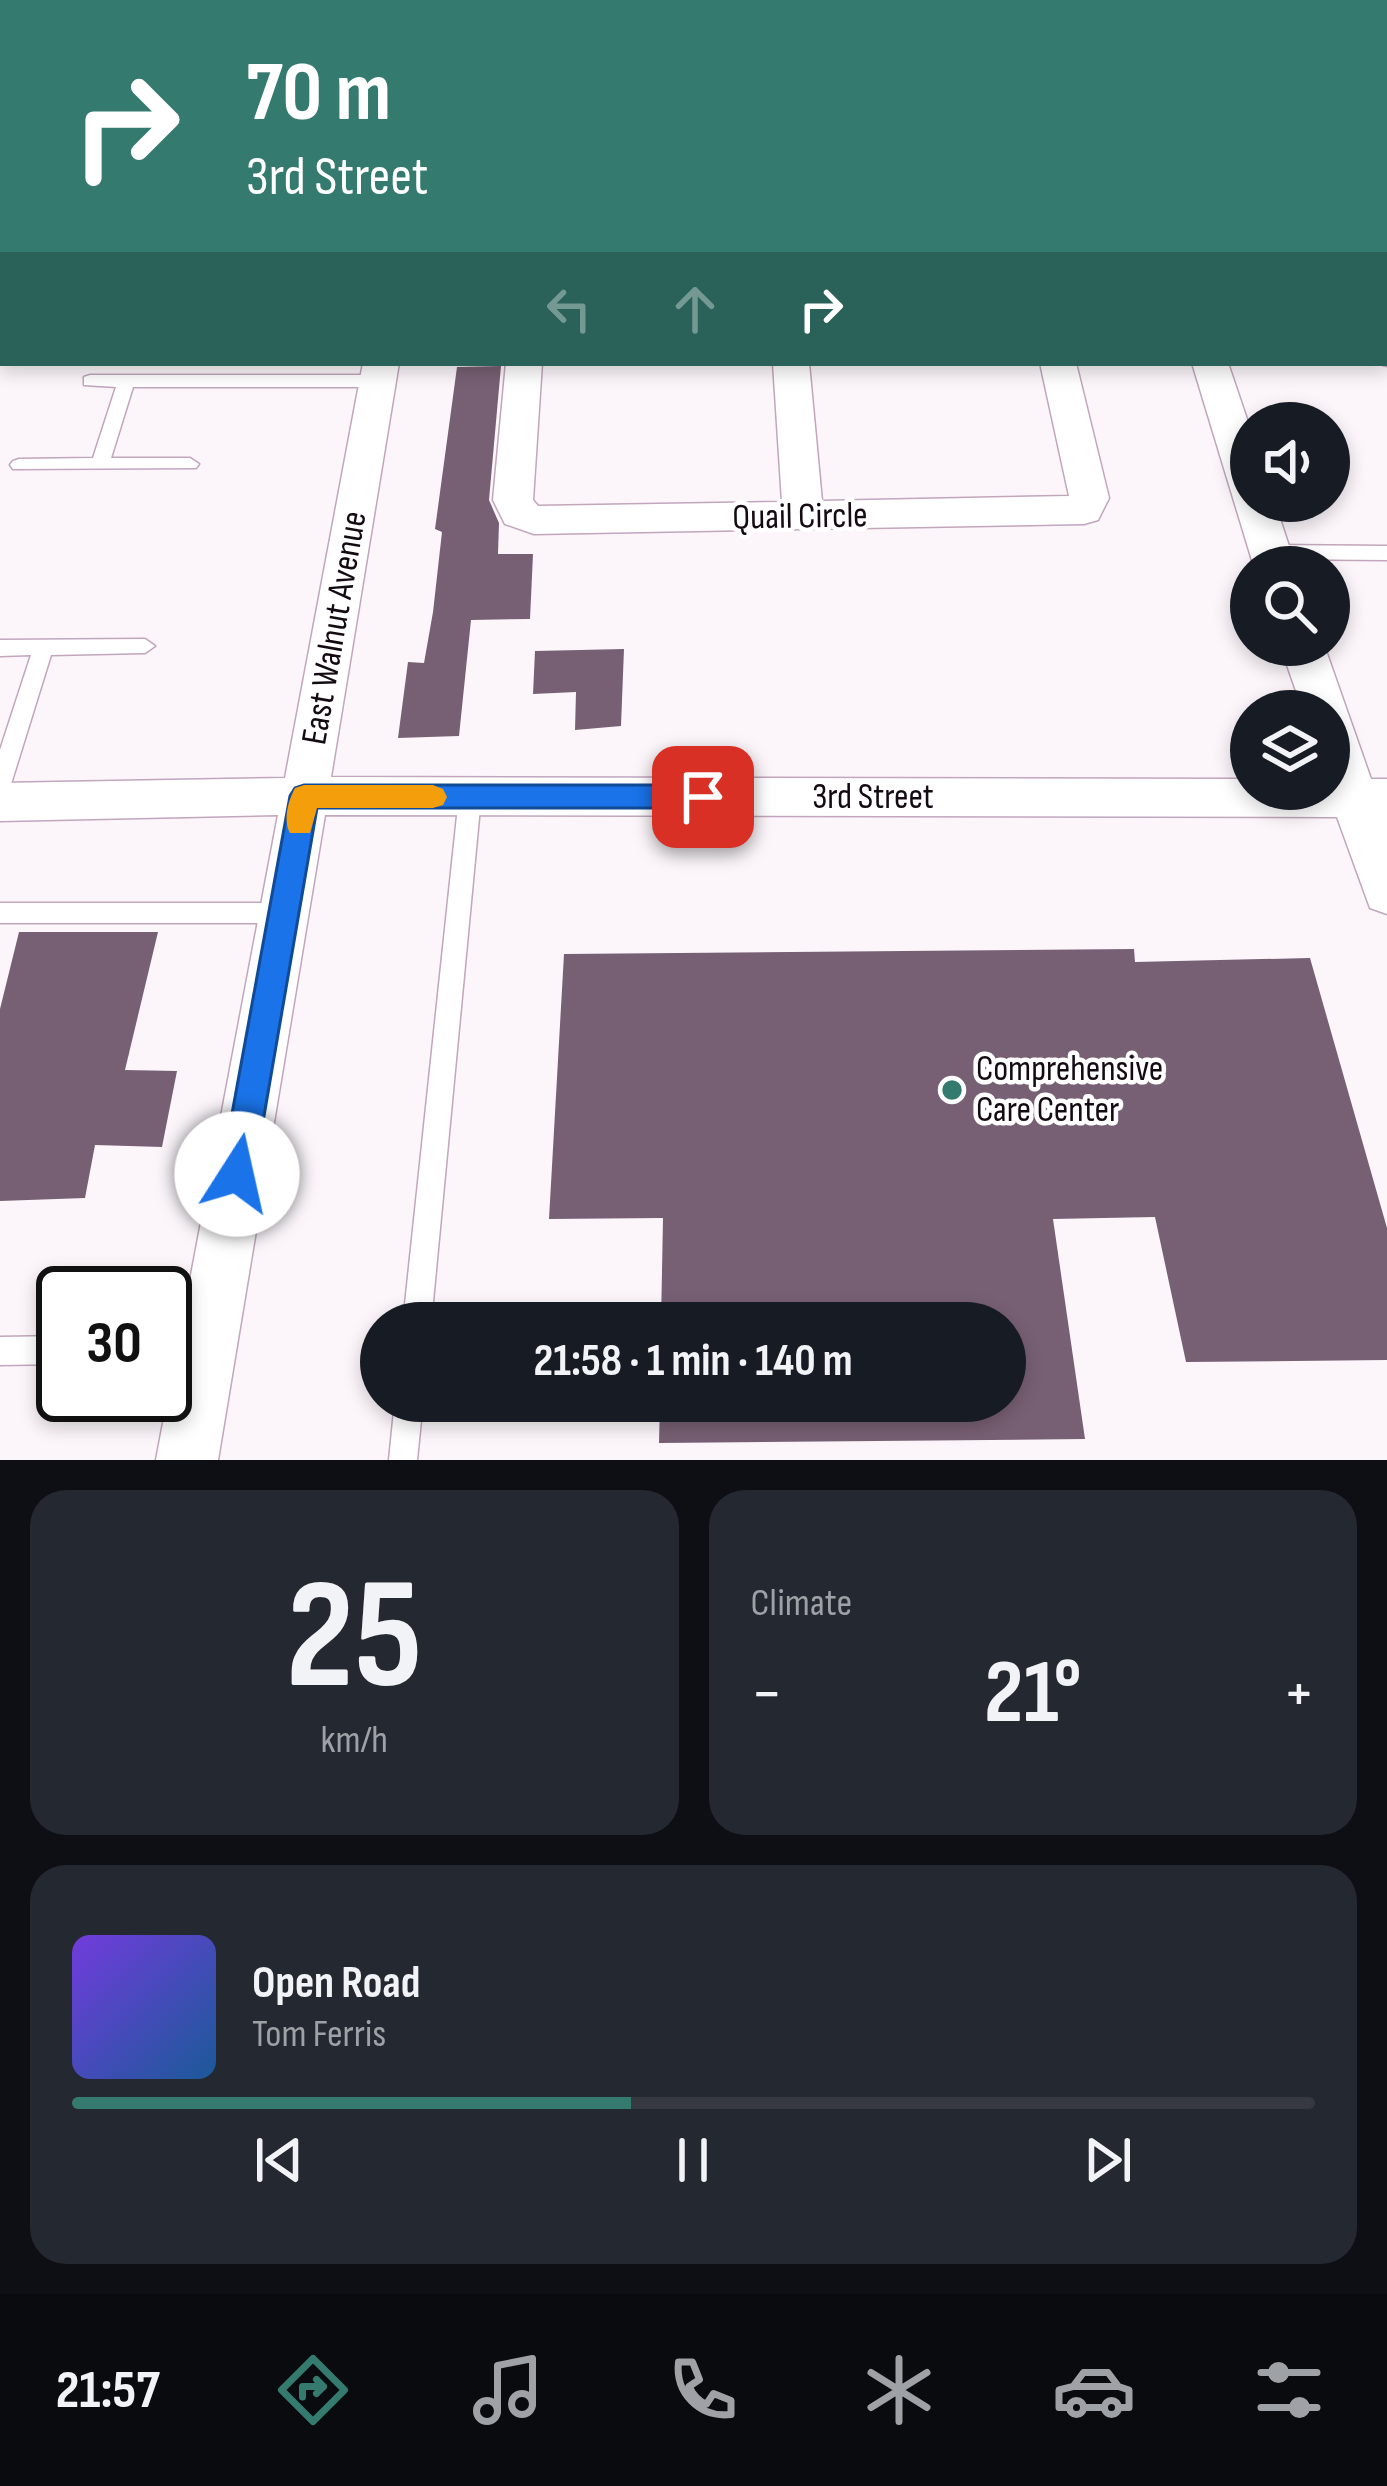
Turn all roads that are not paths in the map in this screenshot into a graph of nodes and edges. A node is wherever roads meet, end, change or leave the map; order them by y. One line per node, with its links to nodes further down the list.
1 (524, 366): 12 (street, Quail Circle)
2 (791, 366): 12 (street)
3 (1059, 366): 12 (street, Quail Circle)
4 (1211, 366): 8 (street)
5 (380, 372): 7 (lane); 20 (street, East Walnut Avenue)
6 (90, 381): 7 (lane)
7 (126, 381): 9 (lane)
8 (1230, 425)
9 (100, 464): 10 (lane); 11 (lane)
10 (190, 464)
11 (19, 466)
12 (803, 517)
13 (1387, 553): 14 (lane)
14 (1350, 555)
15 (145, 646): 17 (lane)
16 (0, 648): 17 (lane)
17 (43, 648): 19 (lane)
18 (1350, 760): 22 (street)
19 (0, 784)
20 (304, 796): 21 (street, 3rd Street); 23 (street, 3rd Street); 25 (street, East Walnut Avenue)
21 (470, 797): 22 (street, 3rd Street); 27 (lane)
22 (1371, 797): 24 (street)
23 (0, 802)
24 (1387, 894)
25 (284, 913): 26 (lane); 28 (street, East Walnut Avenue)
26 (2, 918)
27 (418, 1302)
28 (192, 1322)
29 (36, 1350): 30 (lane)
30 (0, 1351)
31 (187, 1422): 33 (street, East Walnut Avenue)
32 (407, 1422): 34 (lane)
33 (187, 1460)
34 (403, 1460)

